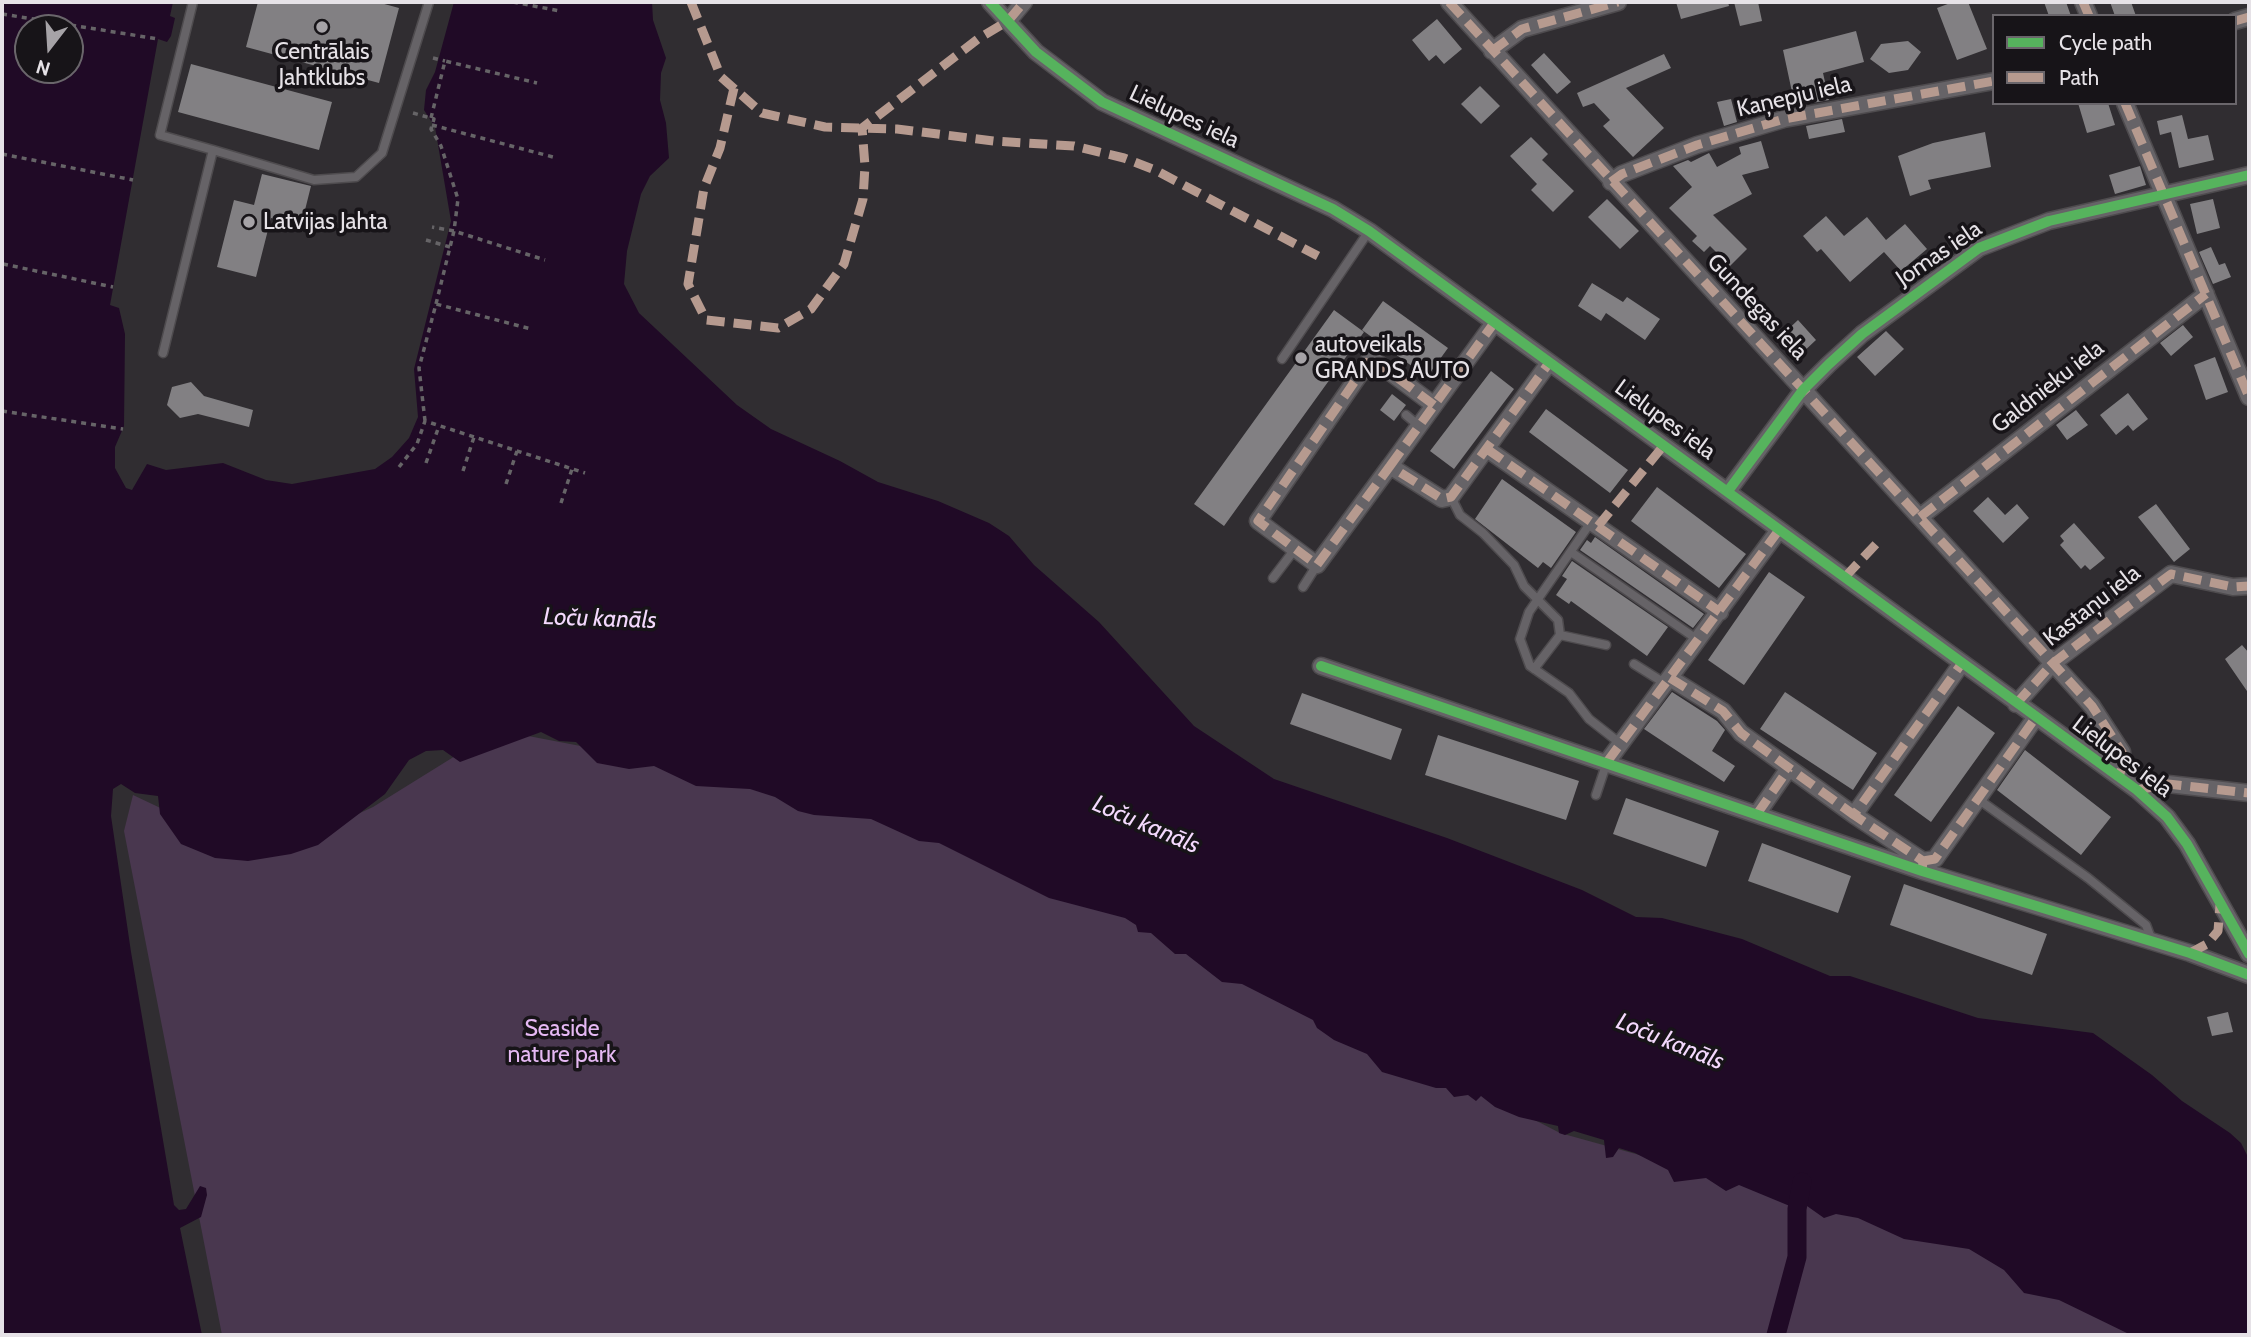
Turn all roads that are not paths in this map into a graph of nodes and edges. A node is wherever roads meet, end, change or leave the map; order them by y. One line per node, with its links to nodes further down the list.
1 (193, 2): 11 (lane)
2 (429, 2): 11 (lane)
3 (990, 2): 7 (street, Lielupes iela)
4 (1024, 2): 7 (street)
5 (1449, 2): 8 (street, Gundegas iela)
6 (1618, 2): 8 (street)
7 (1008, 21): 15 (street, Lielupes iela)
8 (1492, 51): 13 (street, Gundegas iela)
9 (1992, 81): 13 (street, Kaņepju iela)
10 (2126, 105): 14 (street)
11 (214, 150): 18 (lane)
12 (2249, 175): 14 (street, Jomas iela)
13 (1611, 182): 21 (street, Gundegas iela)
14 (2164, 196): 16 (street); 21 (street, Jomas iela)
15 (1369, 231): 17 (street, Lielupes iela); 19 (lane)
16 (2206, 294): 22 (street); 28 (street, Galdnieku iela)
17 (1494, 323): 20 (street, Lielupes iela); 23 (street)
18 (163, 353)
19 (1282, 359)
20 (1549, 363): 24 (street); 26 (street, Lielupes iela)
21 (1804, 390): 26 (street, Jomas iela); 28 (street, Gundegas iela)
22 (2249, 397)
23 (1434, 405): 25 (street); 31 (street)
24 (1488, 449): 27 (street); 29 (street)
25 (1390, 466): 27 (street); 33 (street)
26 (1728, 491): 30 (street, Lielupes iela)
27 (1451, 497): 37 (lane)
28 (1920, 517): 43 (street, Gundegas iela)
29 (1591, 522): 32 (lane); 38 (street)
30 (1779, 530): 38 (street); 42 (street, Lielupes iela)
31 (1295, 549): 33 (street); 34 (lane)
32 (1571, 552): 37 (lane); 40 (lane)
33 (1317, 565): 36 (lane)
34 (1273, 578)
35 (2249, 586): 43 (street, Kastaņu iela)
36 (1303, 587)
37 (1537, 600): 39 (lane); 46 (lane)
38 (1720, 612): 40 (street)
39 (1560, 635): 41 (lane); 46 (lane)
40 (1698, 640): 47 (street)
41 (1606, 645)
42 (1962, 663): 48 (street, Lielupes iela); 59 (street)
43 (2053, 663): 48 (street, Kastaņu iela); 53 (street, Gundegas iela)
44 (1634, 664): 47 (lane)
45 (1321, 666): 51 (street)
46 (1534, 669): 50 (lane)
47 (1668, 681): 50 (street); 52 (street)
48 (2016, 704): 49 (street, Lielupes iela)
49 (2036, 718): 53 (street, Lielupes iela); 57 (street)
50 (1621, 744): 51 (street)
51 (1607, 762): 56 (lane); 58 (street)
52 (1789, 768): 58 (street); 59 (street)
53 (2119, 777): 54 (street, Lielupes iela)
54 (2137, 790): 55 (street); 62 (street, Lielupes iela)
55 (2249, 793)
56 (1596, 795)
57 (1978, 799): 60 (street); 61 (lane)
58 (1757, 814): 60 (street)
59 (1854, 815): 60 (street)
60 (1922, 866): 61 (street)
61 (2153, 943): 63 (street)
62 (2249, 954)
63 (2249, 975)

